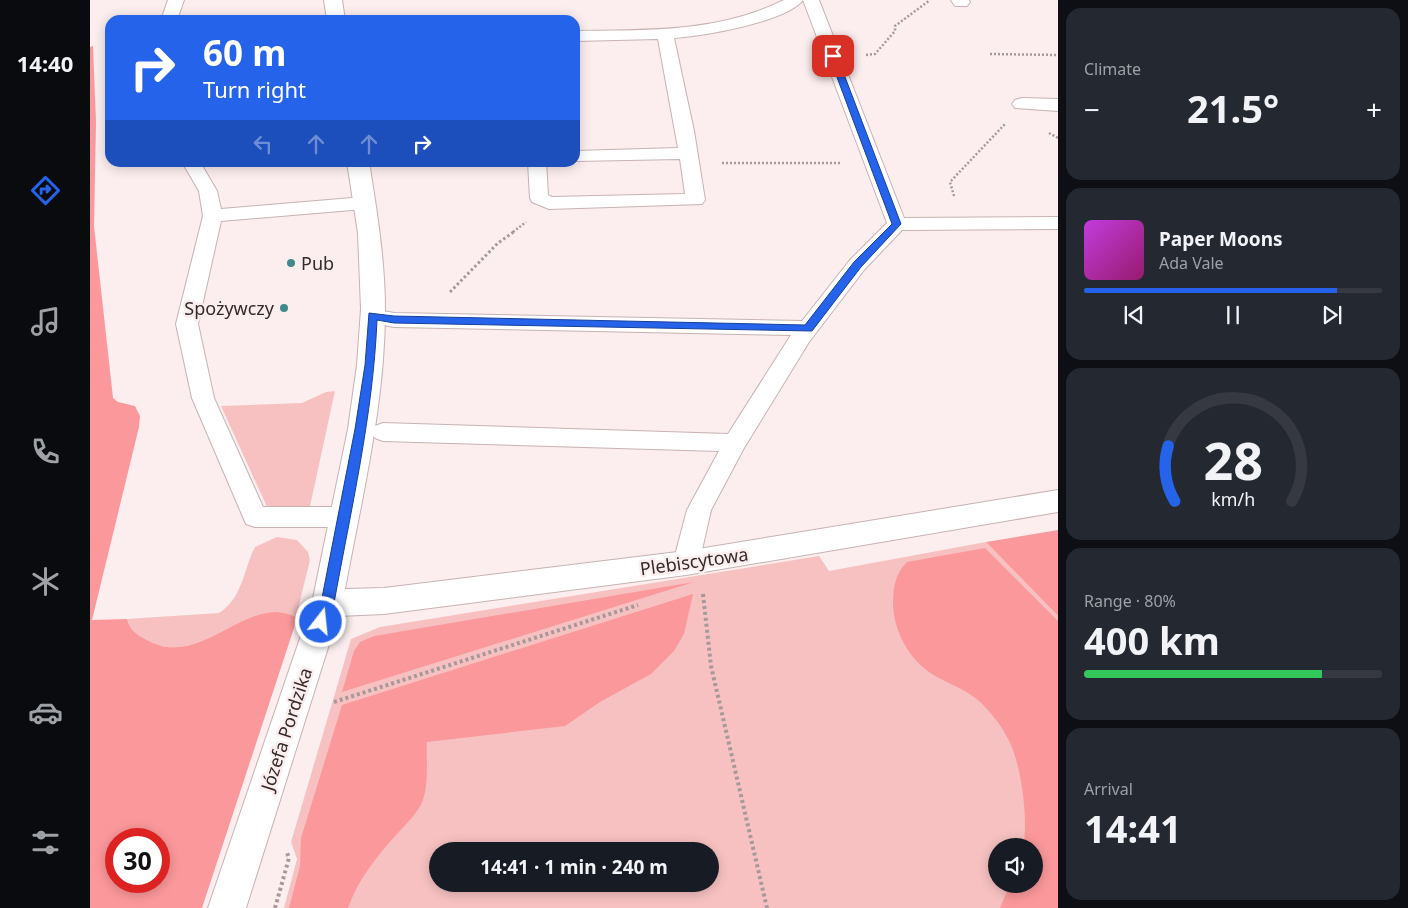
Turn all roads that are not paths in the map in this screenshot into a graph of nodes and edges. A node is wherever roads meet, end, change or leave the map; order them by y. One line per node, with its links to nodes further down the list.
1 (176, 0): 5 (lane)
2 (333, 0): 6 (street)
3 (796, 0): 7 (lane)
4 (811, 0): 19 (lane)
5 (171, 15)
6 (335, 15)
7 (665, 34): 8 (lane); 11 (lane)
8 (580, 36)
9 (1022, 104): 10 (street)
10 (1058, 105)
11 (688, 153): 12 (lane); 15 (lane)
12 (580, 156)
13 (194, 167): 17 (lane)
14 (359, 167): 16 (street, Józefa Pordzika)
15 (537, 167)
16 (364, 203): 17 (lane); 20 (street, Józefa Pordzika)
17 (212, 216): 25 (lane)
18 (1058, 223): 19 (lane)
19 (896, 224): 21 (lane)
20 (372, 316): 21 (lane); 25 (street, Józefa Pordzika)
21 (808, 328): 23 (lane)
22 (383, 432): 23 (lane)
23 (736, 444): 26 (lane)
24 (1058, 501): 26 (street, Plebiscytowa)
25 (343, 517): 27 (street, Józefa Pordzika)
26 (695, 574): 27 (street, Plebiscytowa)
27 (327, 603): 28 (street, Józefa Pordzika)
28 (227, 908)

